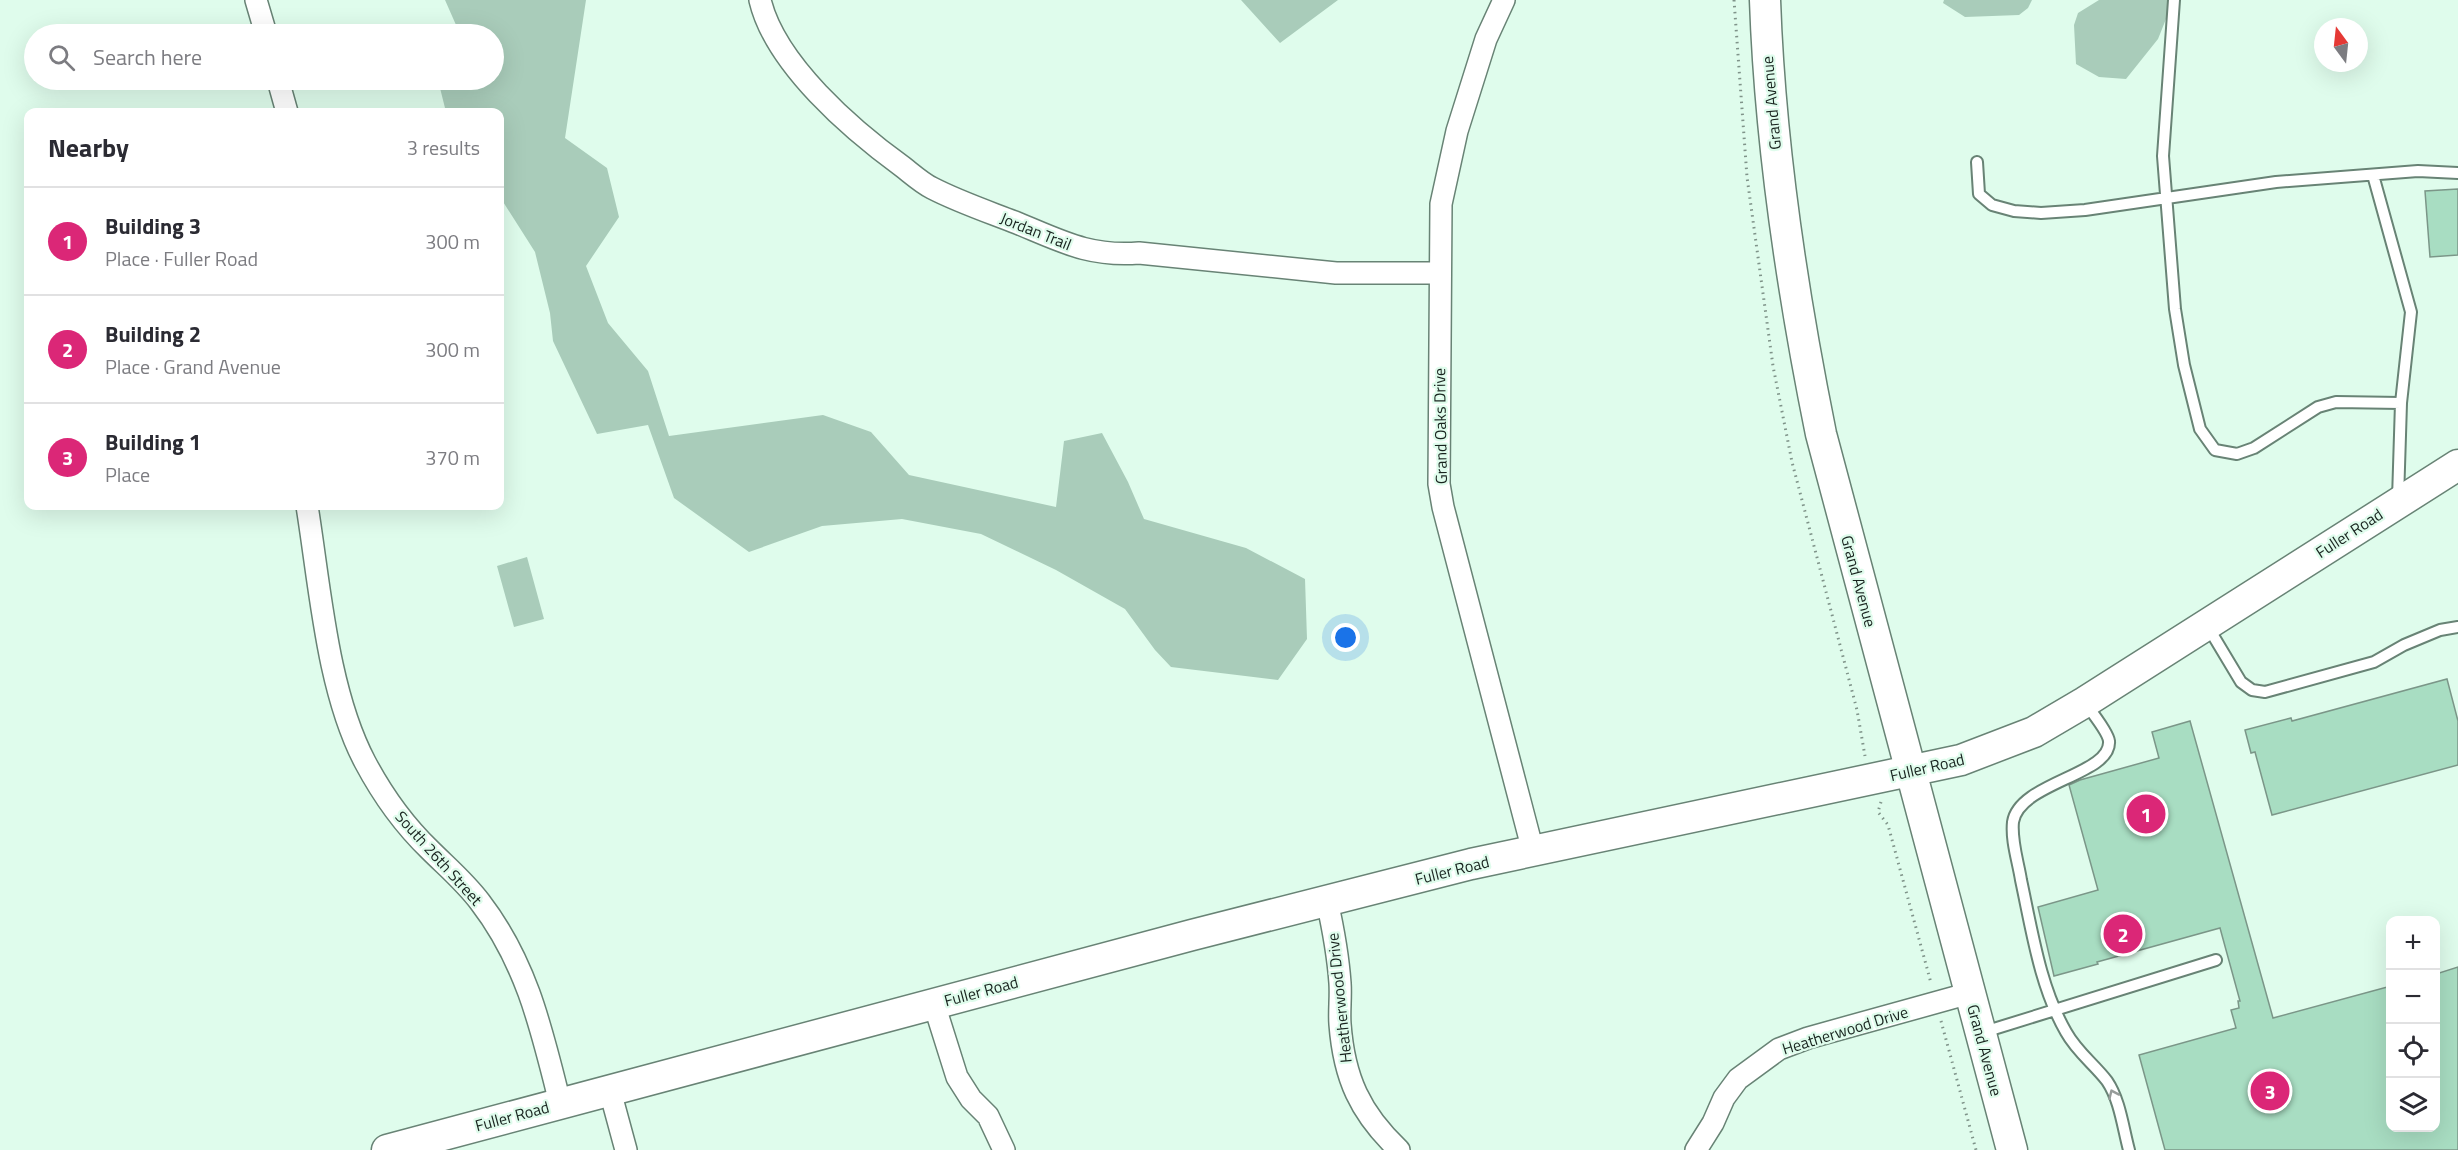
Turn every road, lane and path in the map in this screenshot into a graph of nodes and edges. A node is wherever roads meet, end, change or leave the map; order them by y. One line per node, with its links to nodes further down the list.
1 (256, 0): 6 (street)
2 (760, 0): 13 (street, Jordan Trail)
3 (1504, 0): 13 (street, Grand Oaks Drive)
4 (1765, 0): 21 (street, Grand Avenue)
5 (2174, 0): 12 (lane)
6 (263, 24)
7 (281, 90): 8 (street)
8 (286, 108)
9 (1977, 162): 12 (lane)
10 (2458, 173): 11 (lane)
11 (2373, 175): 12 (lane); 14 (lane)
12 (2166, 196): 14 (lane)
13 (1440, 273): 23 (street, Grand Oaks Drive)
14 (2401, 403): 16 (lane)
15 (2456, 471): 16 (street, Fuller Road)
16 (2397, 502): 18 (street, Fuller Road)
17 (308, 510): 32 (street, South 26th Street)
18 (2206, 625): 19 (lane); 20 (street, Fuller Road)
19 (2458, 627)
20 (2085, 702): 21 (street, Fuller Road); 29 (lane)
21 (1911, 771): 23 (street, Fuller Road); 26 (street, Grand Avenue)
22 (1882, 804): 27 (path)
23 (1533, 851): 24 (street, Fuller Road)
24 (1327, 901): 28 (street, Fuller Road); 36 (street, Heatherwood Drive)
25 (2216, 960): 29 (lane)
26 (1970, 993): 27 (street, Heatherwood Drive); 30 (street, Grand Avenue)
27 (1936, 1002): 37 (street, Heatherwood Drive); 38 (path)
28 (934, 1004): 31 (street, Fuller Road); 35 (street)
29 (2054, 1010): 30 (lane); 40 (lane, one-way to 29)
30 (1981, 1033): 39 (street, Grand Avenue)
31 (610, 1091): 32 (street, Fuller Road); 34 (street)
32 (560, 1104): 33 (street, Fuller Road)
33 (387, 1150)
34 (626, 1150)
35 (1004, 1150)
36 (1399, 1150)
37 (1696, 1150)
38 (1976, 1150)
39 (2012, 1150)
40 (2129, 1150)

